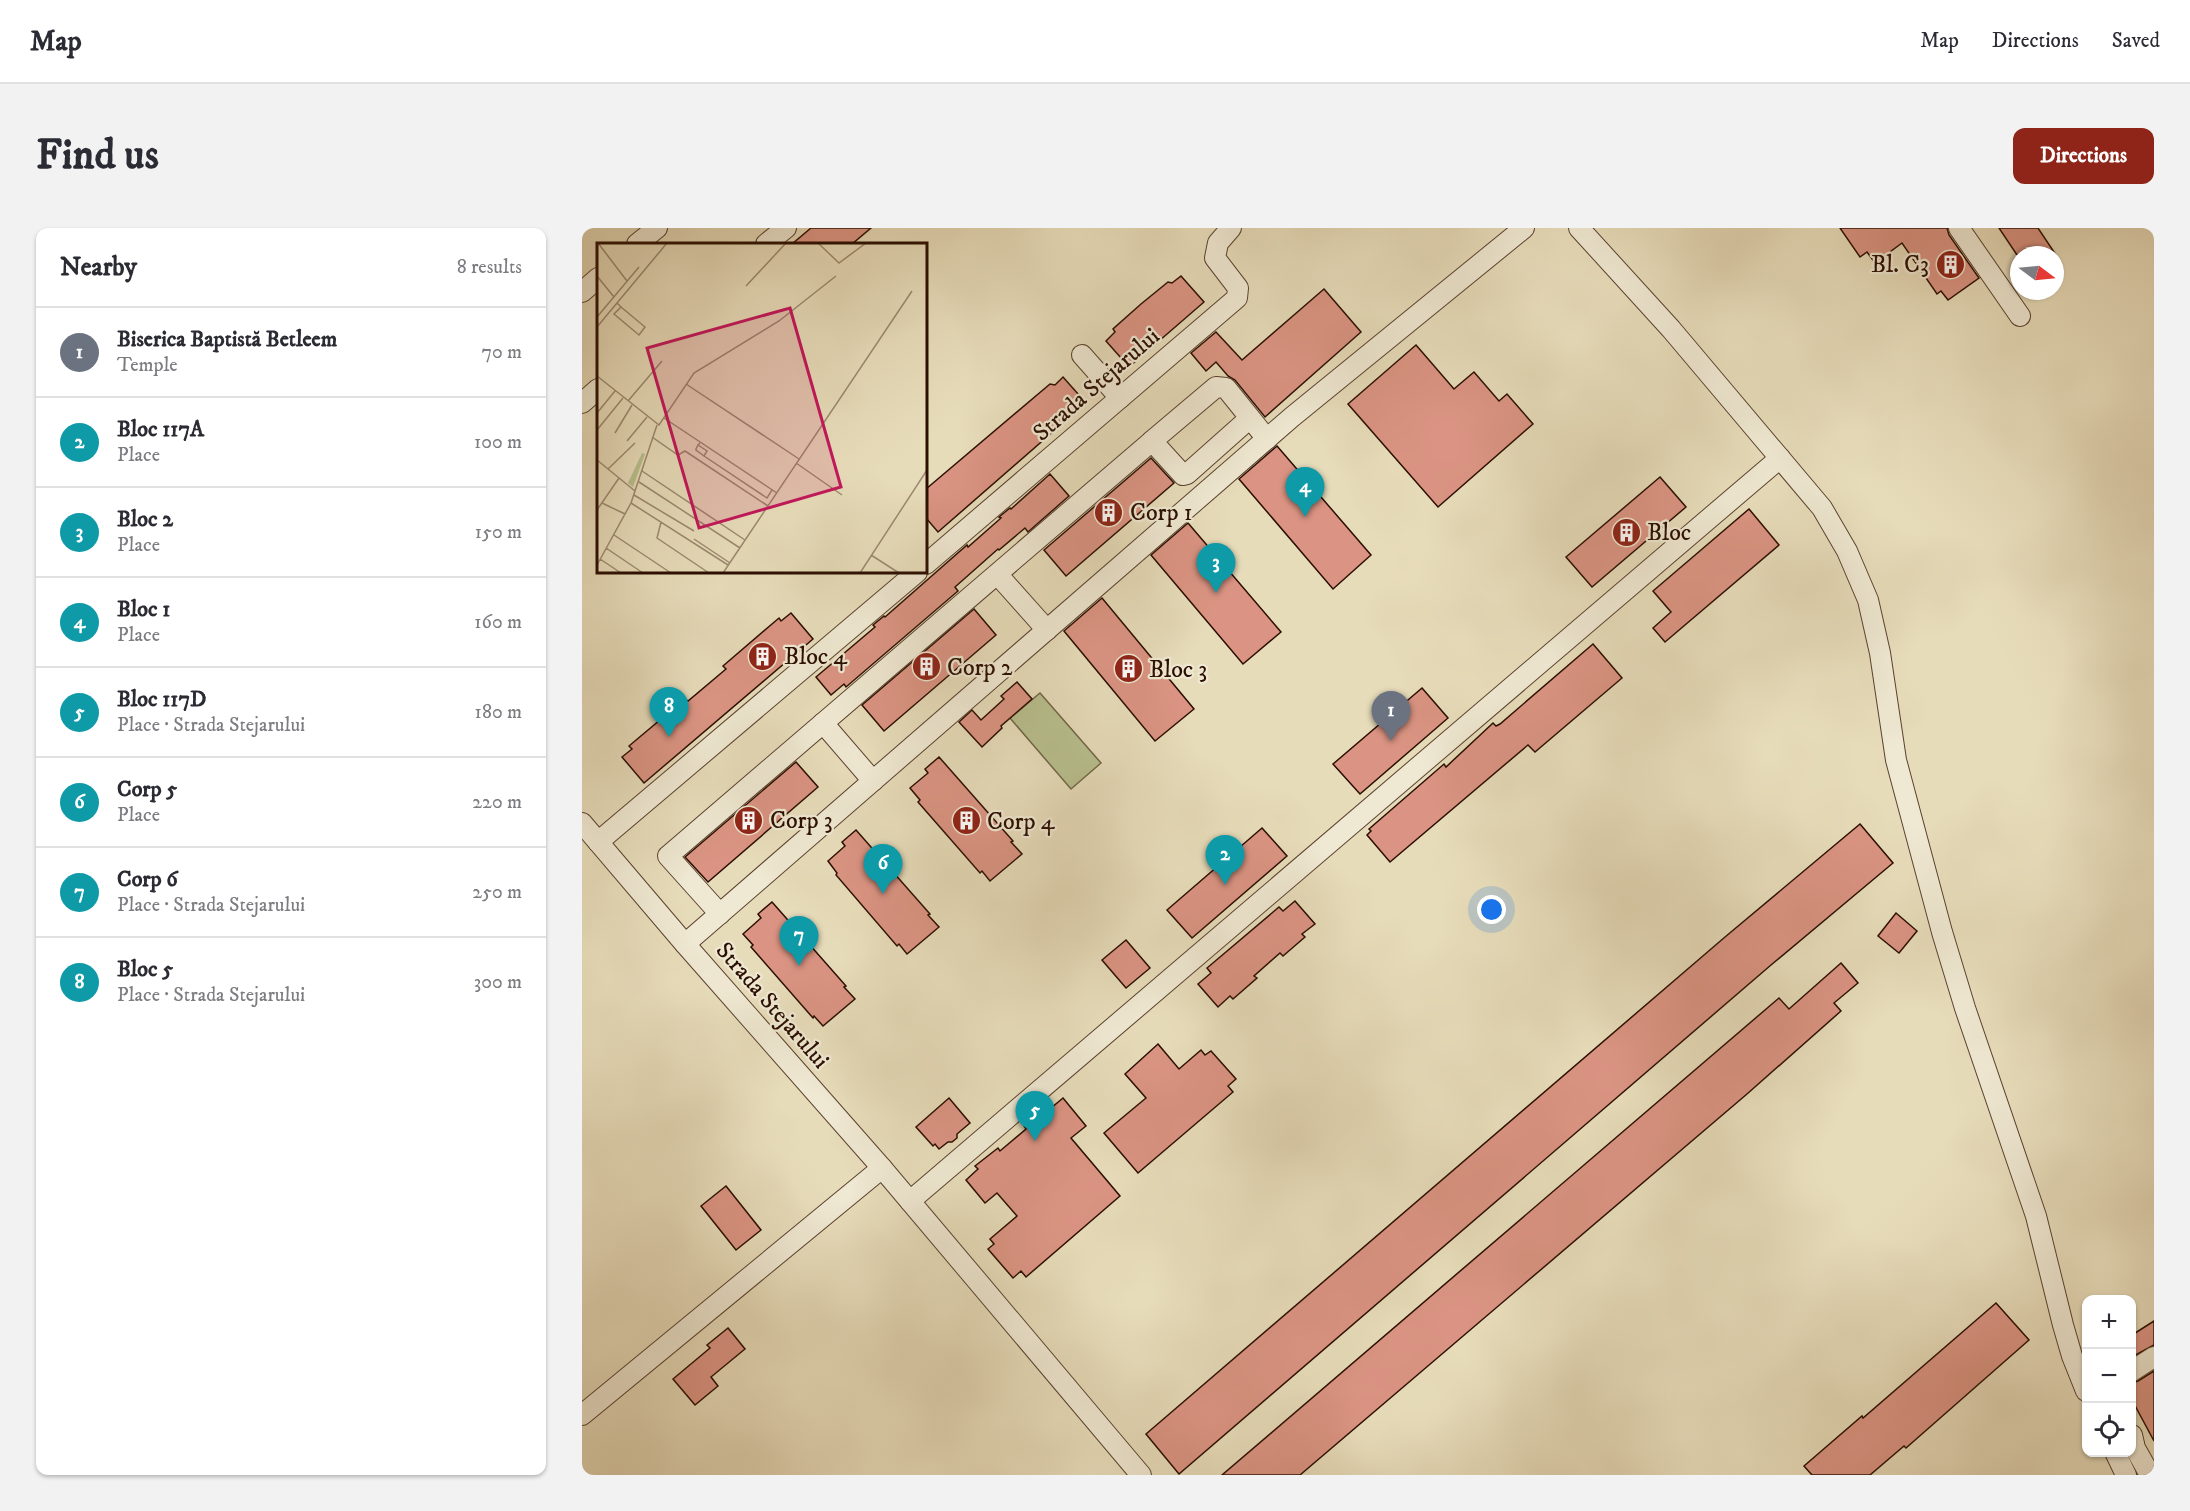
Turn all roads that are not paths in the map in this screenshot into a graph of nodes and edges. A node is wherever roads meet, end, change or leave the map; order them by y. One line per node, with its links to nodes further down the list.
1 (657, 228): 7 (street)
2 (786, 228): 8 (street)
3 (1231, 228): 14 (street, Strada Stejarului)
4 (1524, 228): 17 (street)
5 (1579, 228): 19 (street)
6 (1959, 228): 11 (street)
7 (638, 243)
8 (767, 243)
9 (597, 279): 10 (street)
10 (582, 292)
11 (2020, 316)
12 (1082, 355): 14 (street)
13 (597, 390): 15 (street)
14 (1120, 398): 20 (street, Strada Stejarului)
15 (582, 403)
16 (1250, 418): 17 (street); 18 (street); 18 (street)
17 (1267, 439): 23 (street)
18 (1152, 441): 22 (street)
19 (1780, 458): 31 (street); 34 (street)
20 (927, 563)
21 (916, 573): 27 (street)
22 (998, 575): 23 (street); 24 (street)
23 (1047, 630): 25 (street)
24 (823, 723): 25 (street); 28 (street)
25 (873, 781): 28 (street)
26 (582, 823): 27 (street, Strada Stejarului)
27 (598, 842): 29 (street, Strada Stejarului)
28 (720, 914): 29 (street)
29 (685, 944): 30 (street, Strada Stejarului)
30 (882, 1168): 31 (street, Strada Stejarului); 35 (street)
31 (910, 1201): 39 (street, Strada Stejarului)
32 (2154, 1357): 33 (street)
33 (2136, 1368)
34 (2082, 1381)
35 (582, 1415)
36 (2136, 1449): 38 (street)
37 (2117, 1457): 40 (street)
38 (2150, 1466)
39 (1141, 1475)
40 (2126, 1475)

